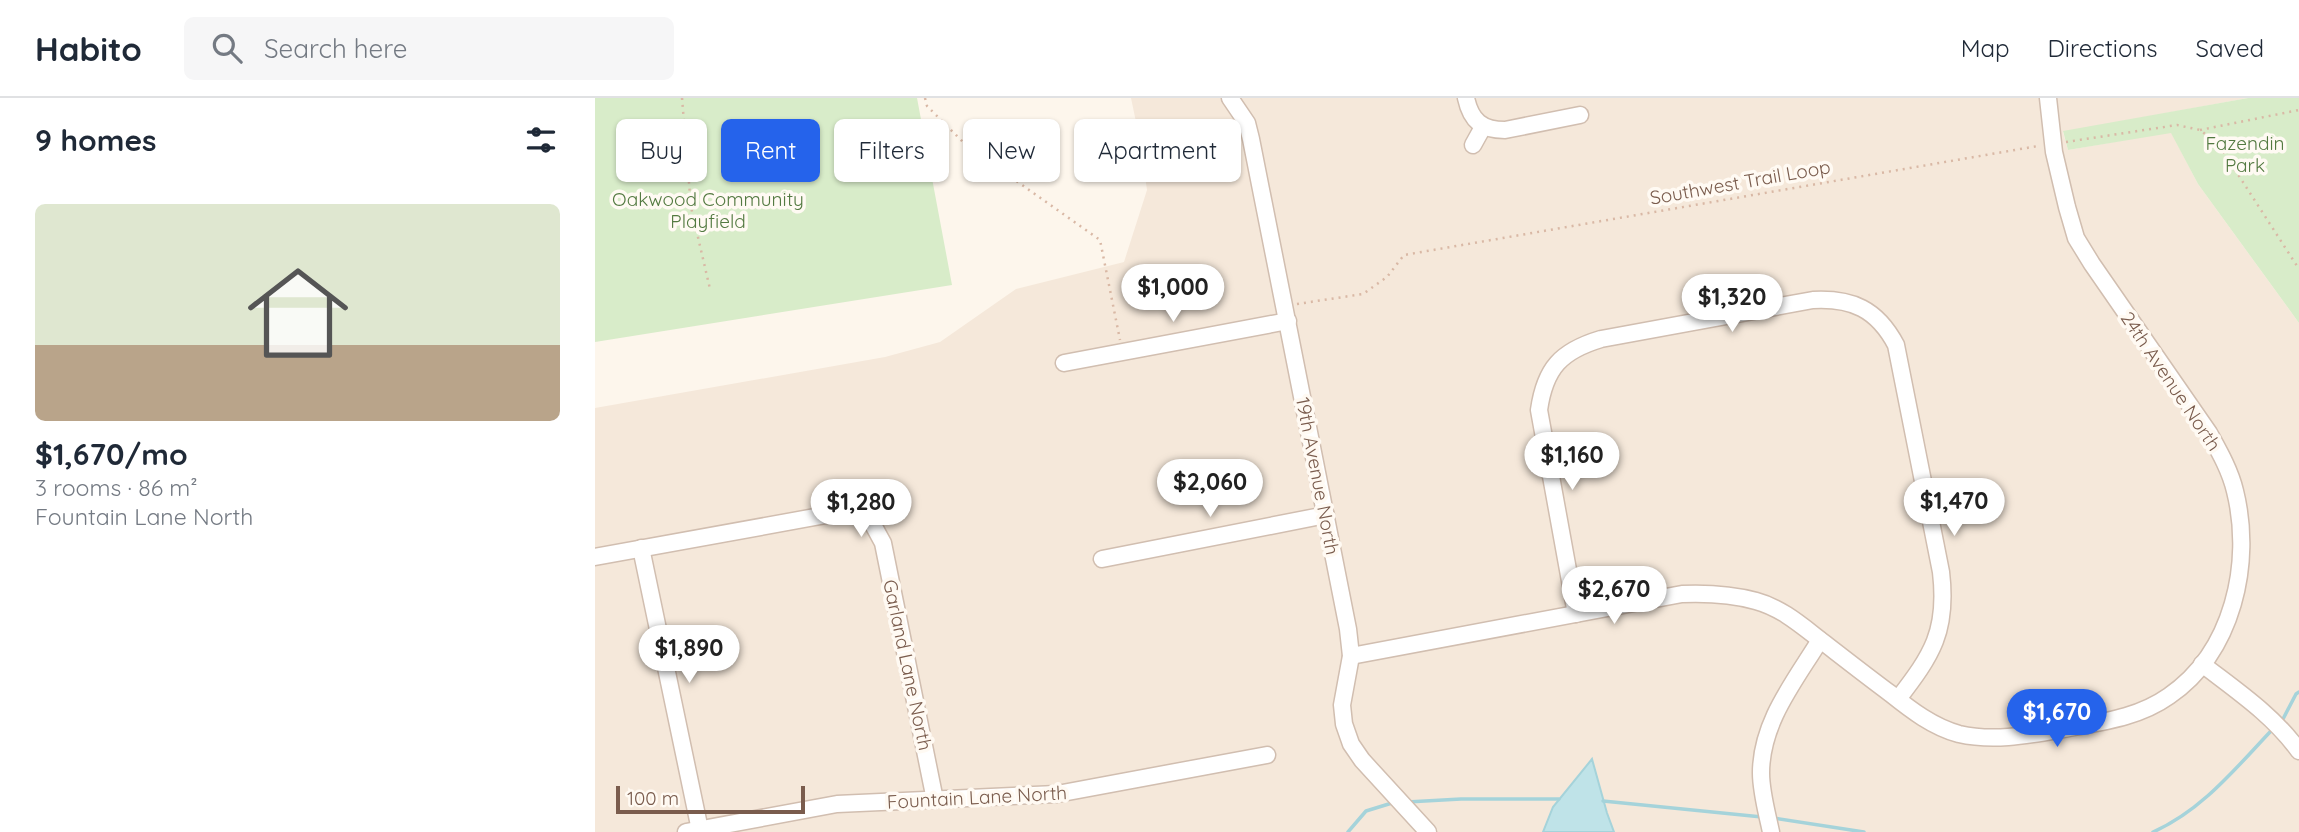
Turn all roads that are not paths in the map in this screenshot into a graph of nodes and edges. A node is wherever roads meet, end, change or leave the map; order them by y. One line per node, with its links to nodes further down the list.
1 (1230, 98): 7 (street, 19th Avenue North)
2 (1467, 98): 5 (street)
3 (2048, 98): 16 (street, 24th Avenue North)
4 (1580, 115): 5 (street)
5 (1483, 127): 6 (street)
6 (1473, 145)
7 (1288, 321): 8 (street); 9 (street, 19th Avenue North)
8 (1064, 363)
9 (1326, 515): 12 (street); 15 (street, 19th Avenue North)
10 (642, 548): 11 (street, Garland Lane North); 20 (street, Garland Lane North); 21 (street)
11 (595, 557)
12 (1102, 559)
13 (1576, 614): 14 (street); 15 (street); 17 (street)
14 (1821, 640): 17 (street); 23 (street)
15 (1351, 656): 22 (street, 19th Avenue North)
16 (2202, 664): 17 (street); 18 (street)
17 (1898, 699)
18 (2299, 751)
19 (1267, 755): 20 (street, Fountain Lane North)
20 (935, 800): 21 (street, Fountain Lane North)
21 (693, 831)
22 (1428, 832)
23 (1771, 832)

